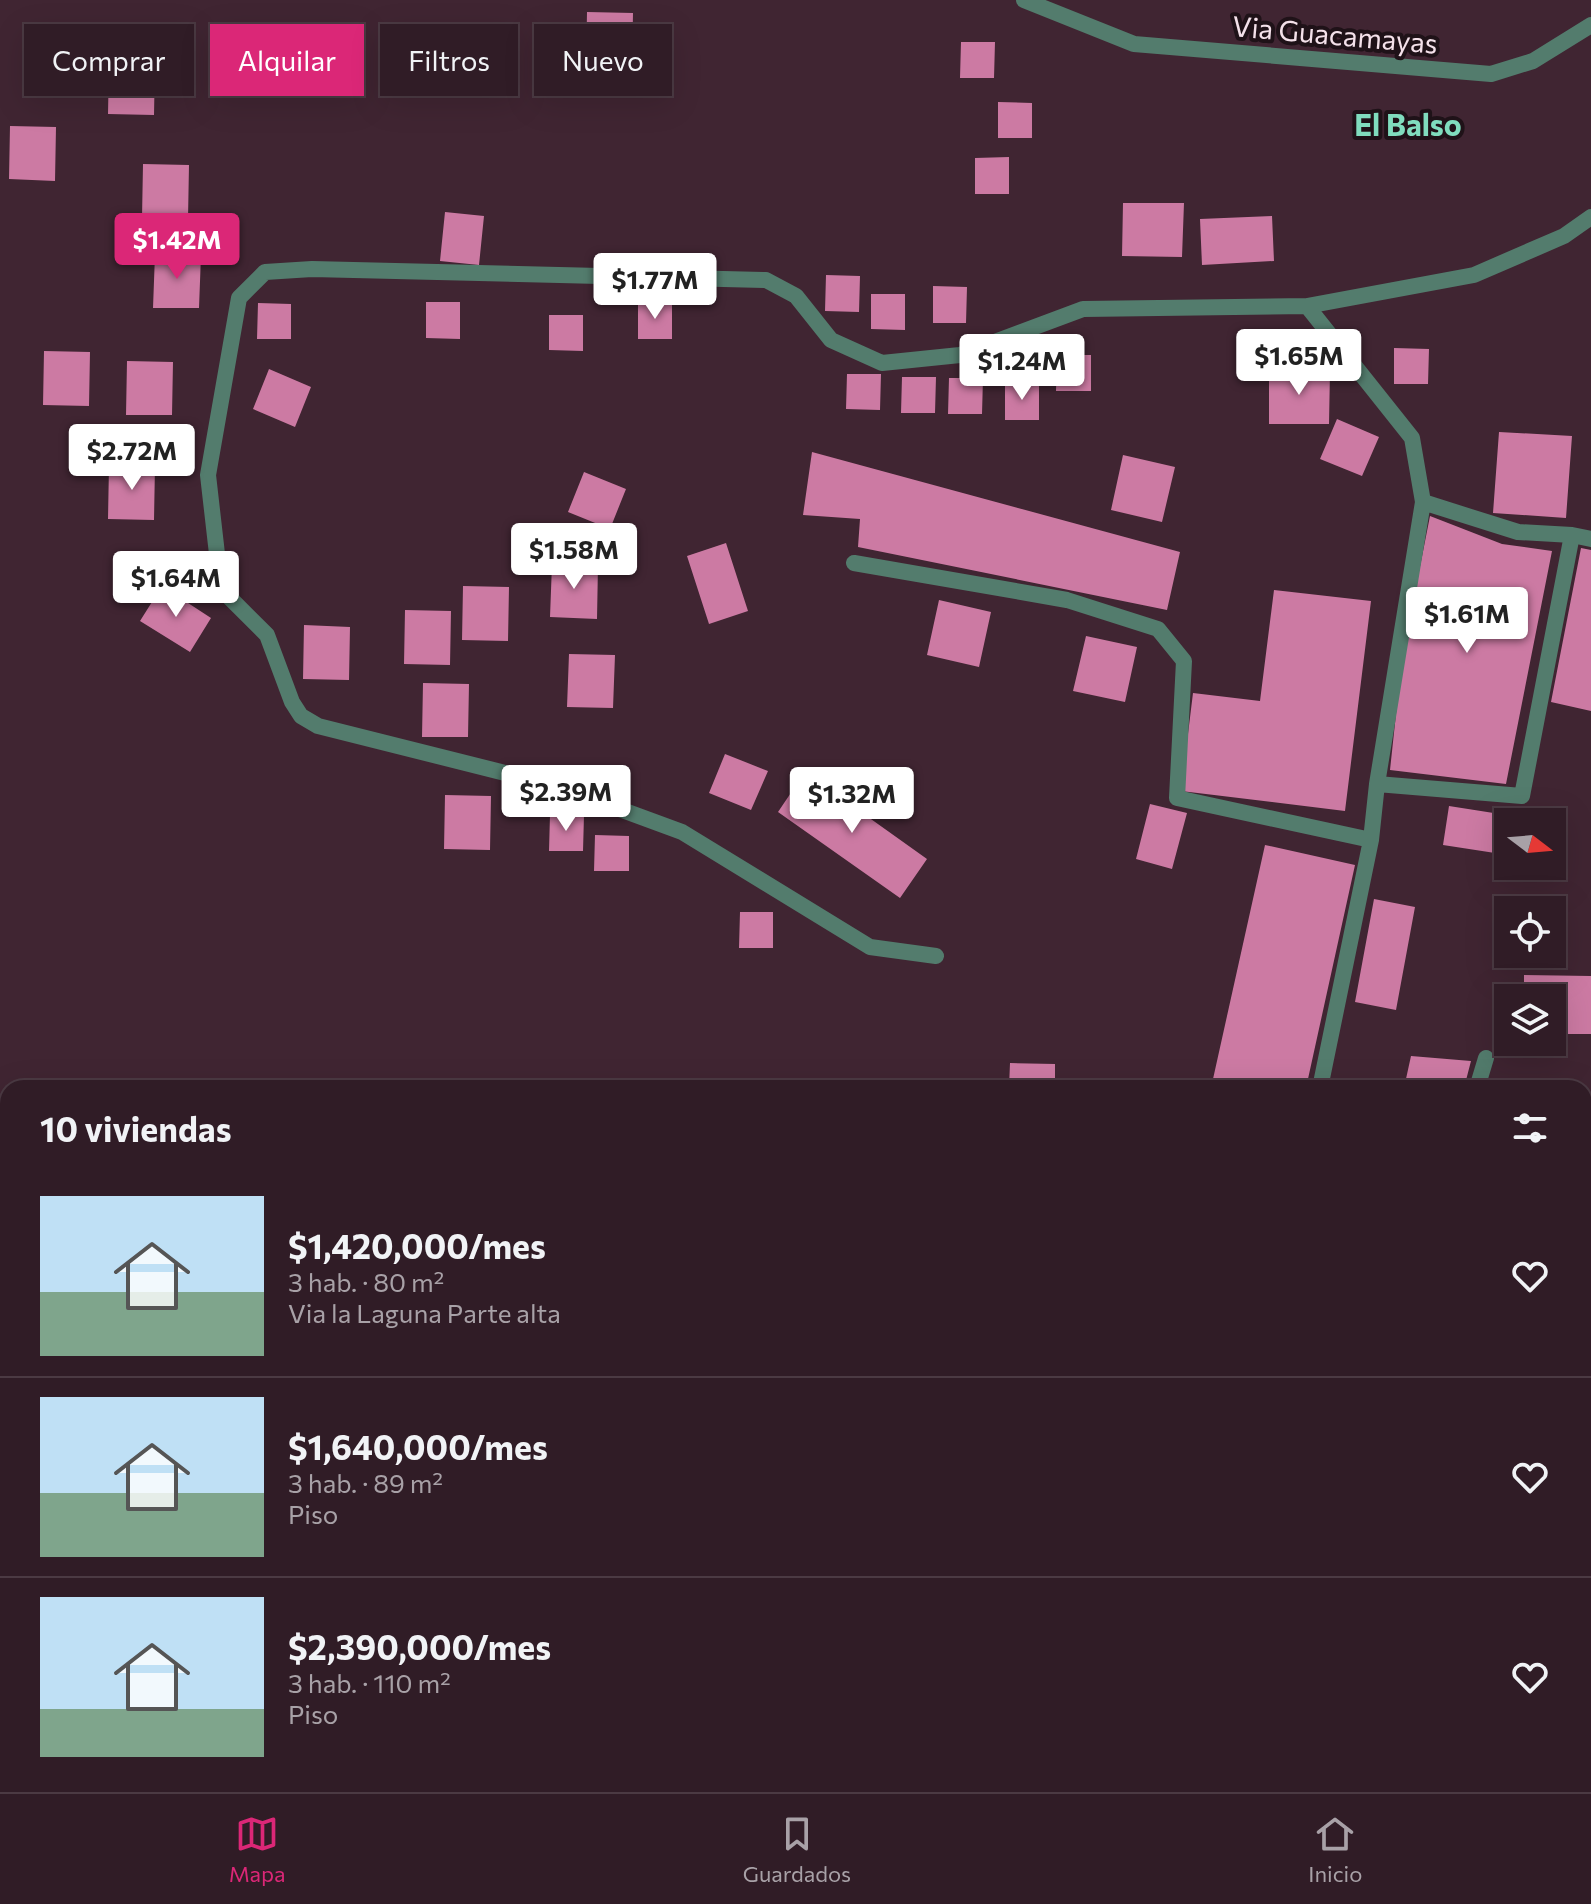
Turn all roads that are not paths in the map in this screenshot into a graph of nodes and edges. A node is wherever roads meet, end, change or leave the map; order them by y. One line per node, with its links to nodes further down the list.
1 (1024, 0): 2 (street, Via Guacamayas)
2 (1591, 25)
3 (1591, 217): 4 (street)
4 (1307, 306): 5 (street); 11 (street)
5 (1423, 502): 6 (street); 9 (street)
6 (1572, 535): 7 (street); 9 (street)
7 (1591, 539)
8 (854, 563): 10 (street)
9 (1377, 784): 10 (street)
10 (1371, 840): 13 (street)
11 (936, 956)
12 (1486, 1058): 14 (street)
13 (1322, 1080)
14 (1479, 1080)

